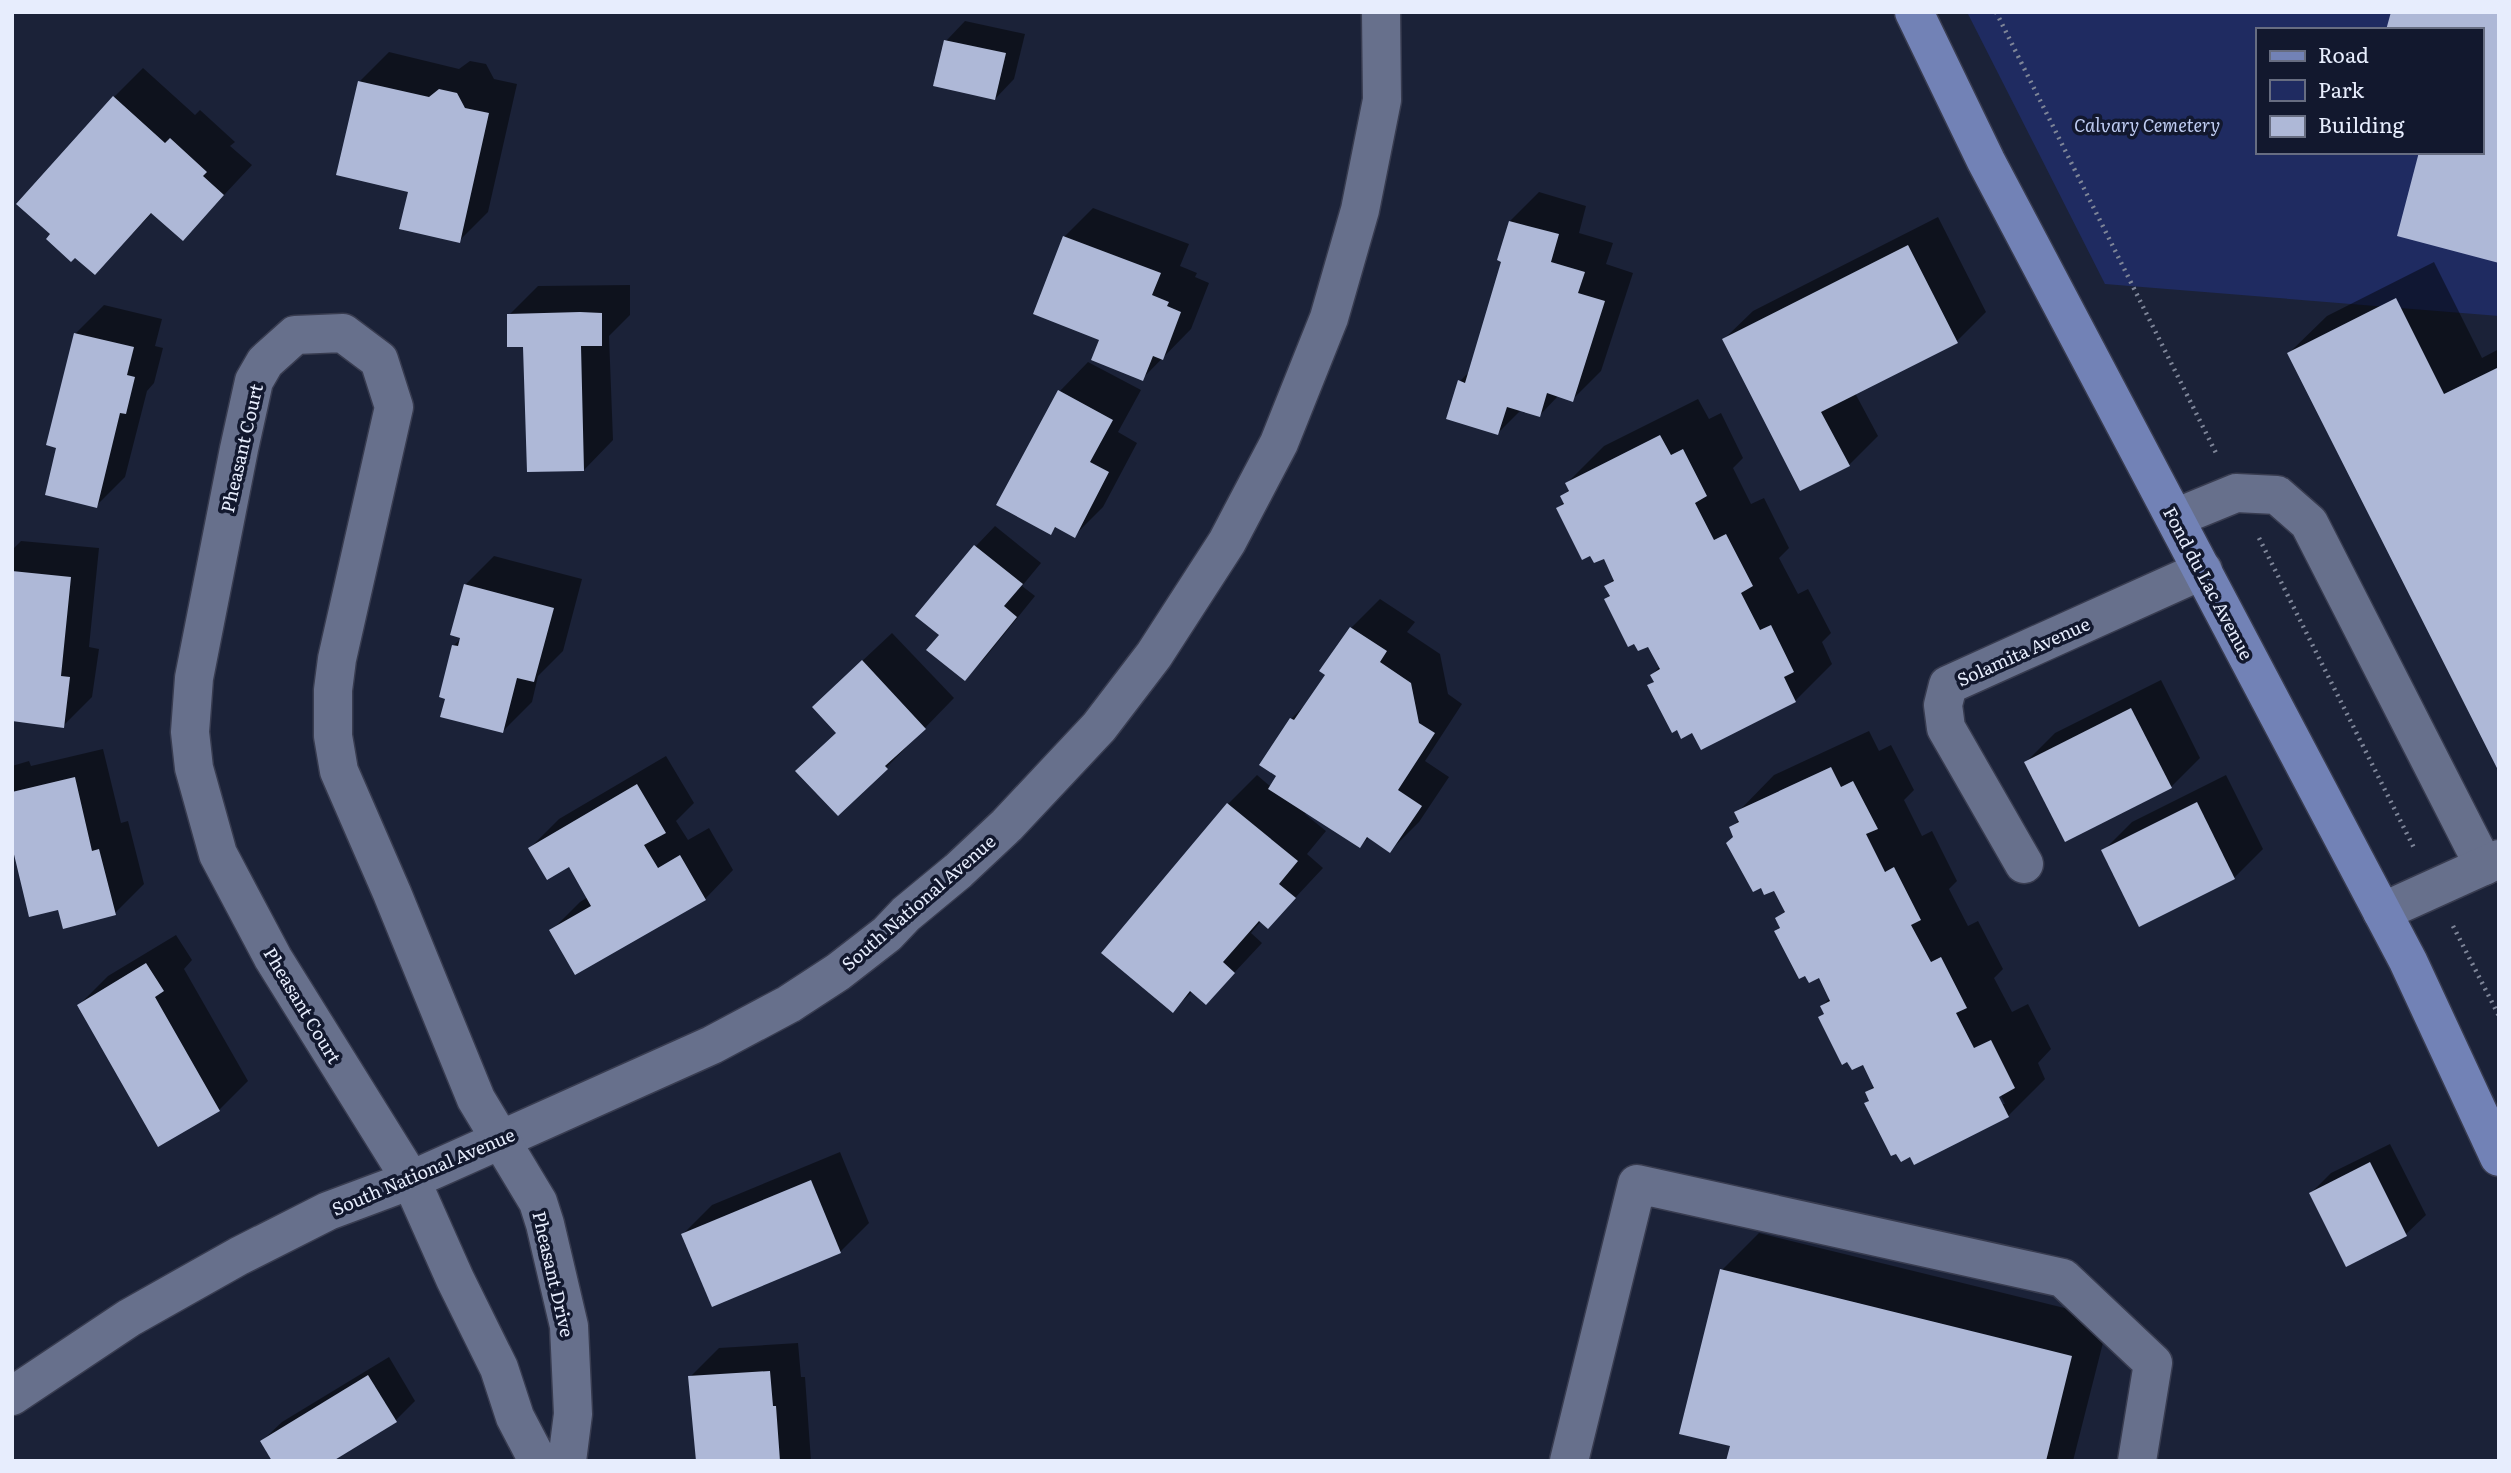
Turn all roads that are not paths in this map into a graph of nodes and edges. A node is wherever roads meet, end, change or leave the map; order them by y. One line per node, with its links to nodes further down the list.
1 (1381, 12): 8 (street, South National Avenue)
2 (1914, 12): 3 (main road, Fond du Lac Avenue)
3 (2175, 518): 4 (main road, Fond du Lac Avenue); 5 (street)
4 (2203, 570): 6 (street, Solamita Avenue); 7 (main road, Fond du Lac Avenue)
5 (2491, 862): 7 (street)
6 (2024, 864)
7 (2382, 912): 9 (main road, Fond du Lac Avenue)
8 (500, 1139): 10 (street, South National Avenue); 10 (street, Pheasant Court); 13 (street, Pheasant Drive)
9 (2497, 1147)
10 (411, 1180): 11 (street, South National Avenue); 12 (street)
11 (12, 1395)
12 (538, 1461)
13 (567, 1461)
14 (1569, 1461): 15 (street)
15 (2137, 1461)

